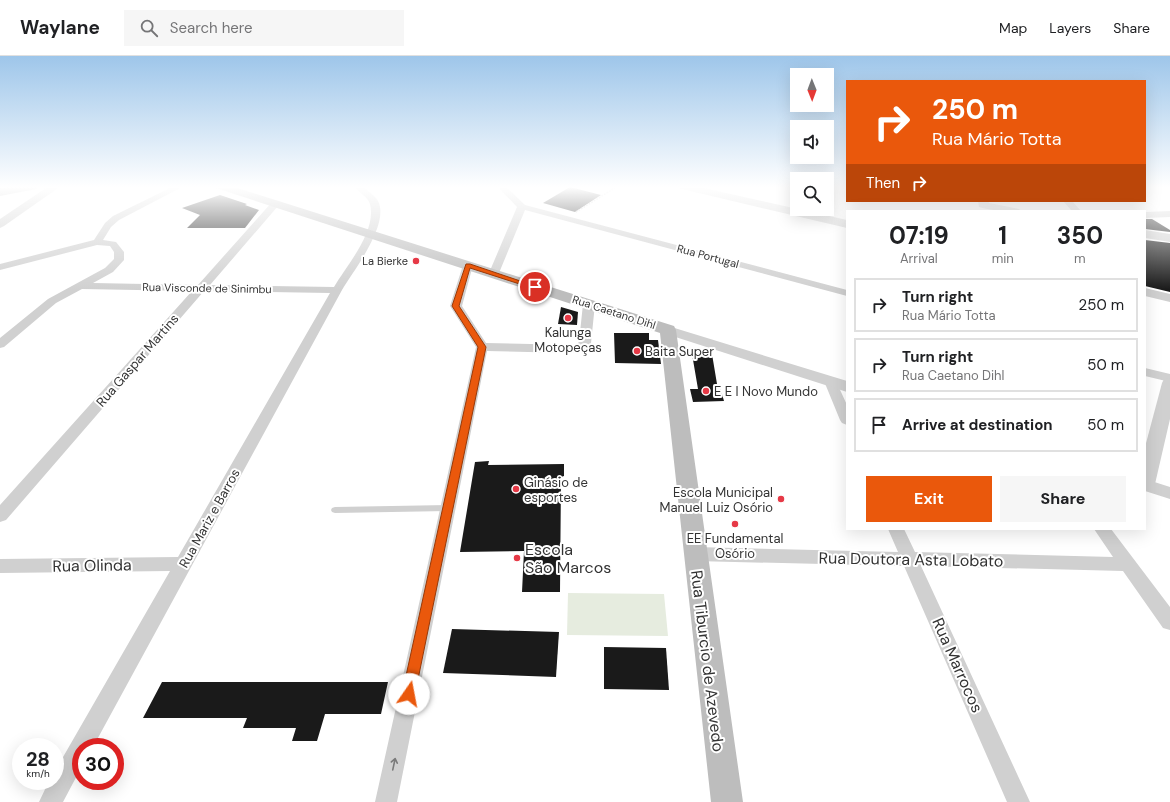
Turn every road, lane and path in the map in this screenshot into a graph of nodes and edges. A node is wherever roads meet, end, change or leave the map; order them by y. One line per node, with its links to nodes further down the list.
1 (113, 221): 12 (street)
2 (260, 221): 17 (street, Rua Gaspar Martins)
3 (327, 221): 10 (main road, Rua Caetano Dihl)
4 (375, 221): 10 (street, Rua Mariz e Barros)
5 (516, 221): 15 (street)
6 (577, 221): 20 (street, Rua Portugal)
7 (833, 221): 8 (street)
8 (846, 224)
9 (1146, 234): 11 (street)
10 (371, 235): 13 (main road, Rua Caetano Dihl); 18 (street, Rua Mariz e Barros)
11 (1170, 238)
12 (97, 242): 14 (street); 16 (street)
13 (468, 265): 15 (main road, Rua Caetano Dihl); 25 (street)
14 (0, 267)
15 (494, 273): 22 (main road, Rua Caetano Dihl)
16 (78, 286): 17 (street, Rua Visconde de Sinimbu); 24 (street)
17 (200, 288): 18 (street, Rua Visconde de Sinimbu); 37 (street, Rua Gaspar Martins)
18 (337, 290): 42 (street, Rua Mariz e Barros)
19 (1146, 292): 21 (street)
20 (846, 293)
21 (1170, 298)
22 (589, 304): 23 (main road, Rua Caetano Dihl); 25 (street)
23 (668, 330): 28 (street, Rua Caetano Dihl); 40 (main road, Rua Tiburcio de Azevedo)
24 (0, 344)
25 (482, 347): 35 (street)
26 (1146, 372): 27 (street)
27 (1170, 378)
28 (830, 381): 30 (street, Rua Caetano Dihl); 31 (street)
29 (1170, 383): 32 (street)
30 (846, 387)
31 (846, 418)
32 (1146, 481)
33 (1146, 485): 34 (street)
34 (1170, 493)
35 (448, 508): 36 (lane); 47 (street, one-way to 35)
36 (335, 510)
37 (0, 516)
38 (896, 530): 41 (street, Rua Marrocos)
39 (1103, 530): 43 (street)
40 (695, 554): 41 (street, Rua Doutora Asta Lobato); 48 (main road, Rua Tiburcio de Azevedo)
41 (910, 559): 43 (street, Rua Doutora Asta Lobato); 49 (street, Rua Marrocos)
42 (184, 564): 44 (street, Rua Olinda); 46 (street, Rua Mariz e Barros)
43 (1128, 564): 45 (street)
44 (0, 566)
45 (1170, 622)
46 (50, 802)
47 (386, 802)
48 (726, 802)
49 (1019, 802)

